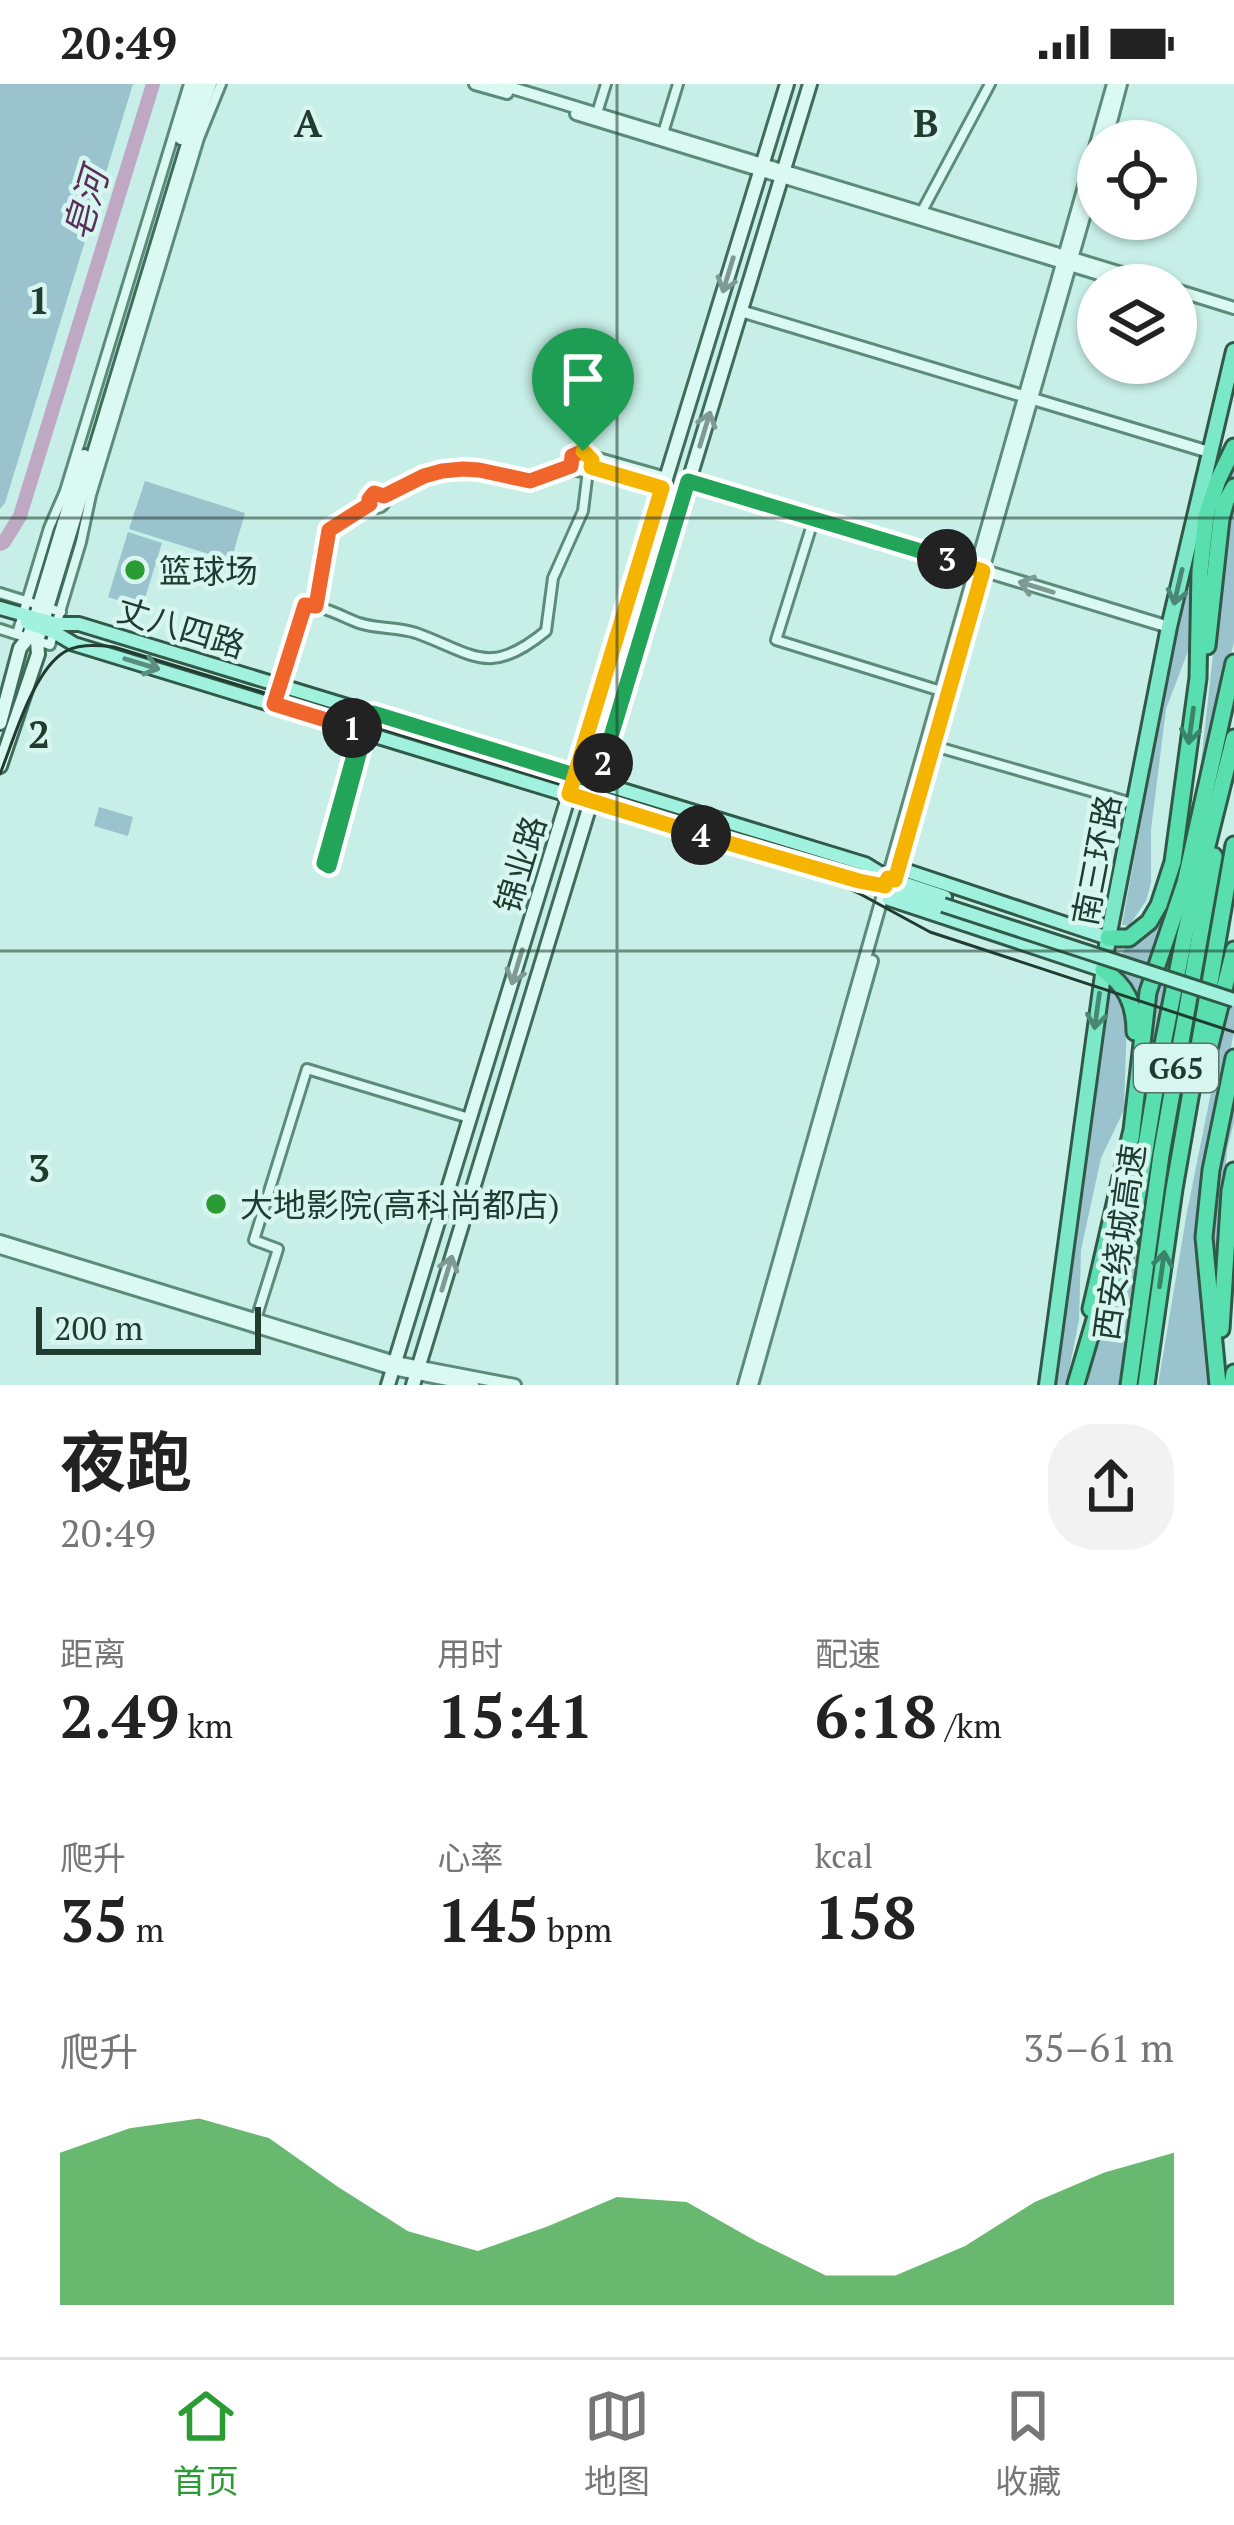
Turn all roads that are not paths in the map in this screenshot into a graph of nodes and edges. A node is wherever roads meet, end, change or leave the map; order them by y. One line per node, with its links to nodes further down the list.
1 (194, 84): 40 (main road)
2 (210, 84): 40 (main road)
3 (221, 84): 40 (street)
4 (475, 84): 15 (street)
5 (499, 84): 12 (street)
6 (606, 84): 12 (street)
7 (678, 84): 14 (street)
8 (787, 84): 15 (main road, 锦业路)
9 (810, 84): 16 (main road, 锦业路)
10 (990, 84): 17 (street)
11 (1117, 84): 13 (street); 19 (street)
12 (597, 113): 14 (street)
13 (1110, 120)
14 (663, 133): 15 (street)
15 (762, 167): 16 (street); 33 (main road, 锦业路, one-way to 33)
16 (783, 174): 17 (street); 19 (street); 23 (main road, 锦业路)
17 (921, 212): 19 (street)
18 (1077, 232): 19 (street)
19 (1068, 260): 20 (street); 21 (street); 26 (street)
20 (1079, 264)
21 (1083, 264)
22 (1197, 301): 24 (street)
23 (741, 311): 26 (street); 32 (main road, 锦业路, one-way to 23)
24 (1234, 312)
25 (1234, 351): 28 (highway, 南三环路)
26 (1027, 398): 28 (street); 36 (street)
27 (1234, 447): 44 (highway)
28 (1209, 452): 41 (highway, 南三环路, one-way to 41)
29 (590, 455): 30 (street); 31 (street); 33 (street)
30 (571, 466): 31 (street); 38 (street)
31 (590, 469): 33 (street); 38 (street)
32 (688, 481): 36 (street); 56 (main road, 锦业路)
33 (664, 483): 55 (main road, 锦业路)
34 (1234, 487): 44 (highway)
35 (810, 531): 46 (street)
36 (980, 569): 41 (street, one-way to 36); 46 (street)
37 (0, 593): 40 (street)
38 (316, 606): 45 (street)
39 (0, 612): 40 (main road, 丈八四路)
40 (38, 623): 42 (street); 45 (main road, 丈八四路); 47 (main road, 丈八四路, one-way to 47); 49 (main road); 54 (main road)
41 (1169, 627): 59 (highway, 南三环路)
42 (0, 629)
43 (1234, 663): 68 (highway)
44 (1198, 678): 62 (highway, one-way to 62)
45 (280, 686): 47 (street); 48 (main road, 丈八四路)
46 (945, 693): 52 (street); 61 (street)
47 (274, 704): 50 (main road, 丈八四路)
48 (370, 712): 50 (street); 55 (main road, 丈八四路)
49 (0, 723)
50 (363, 731): 50 (street); 57 (main road, 丈八四路)
51 (1234, 738): 81 (highway)
52 (934, 746): 59 (street); 61 (street)
53 (1234, 753): 82 (highway, 西安绕城高速 / G65)
54 (0, 766)
55 (575, 775): 56 (main road, 丈八四路); 57 (main road, 锦业路)
56 (597, 782): 58 (main road, 锦业路); 61 (main road, 丈八四路)
57 (569, 794): 58 (main road, 丈八四路); 67 (main road, 锦业路, one-way to 67)
58 (592, 800): 61 (main road, 丈八四路); 74 (main road, 锦业路, one-way to 58)
59 (1134, 803): 62 (highway, 南三环路)
60 (1234, 844): 70 (highway, 西安绕城高速 / G65)
61 (891, 883): 62 (main road); 64 (main road); 65 (main road, 丈八四路, bridge); 79 (street)
62 (1108, 938): 64 (highway, 南三环路)
63 (1234, 950): 70 (highway)
64 (1102, 970): 68 (highway); 80 (highway, 南三环路, one-way to 80)
65 (1234, 996)
66 (1234, 1058): 75 (highway)
67 (470, 1118): 72 (street); 73 (main road, 锦业路)
68 (1131, 1139): 81 (highway)
69 (1234, 1171): 75 (highway)
70 (1174, 1189): 83 (highway, 西安绕城高速 / G65, one-way to 70)
71 (0, 1245): 72 (street); 73 (street)
72 (256, 1318): 73 (street)
73 (394, 1366): 74 (street); 76 (main road, 锦业路)
74 (416, 1375): 77 (street); 78 (street)
75 (1226, 1380)
76 (388, 1385)
77 (473, 1385)
78 (515, 1385)
79 (748, 1385)
80 (1047, 1385)
81 (1074, 1385)
82 (1129, 1385)
83 (1146, 1385)

